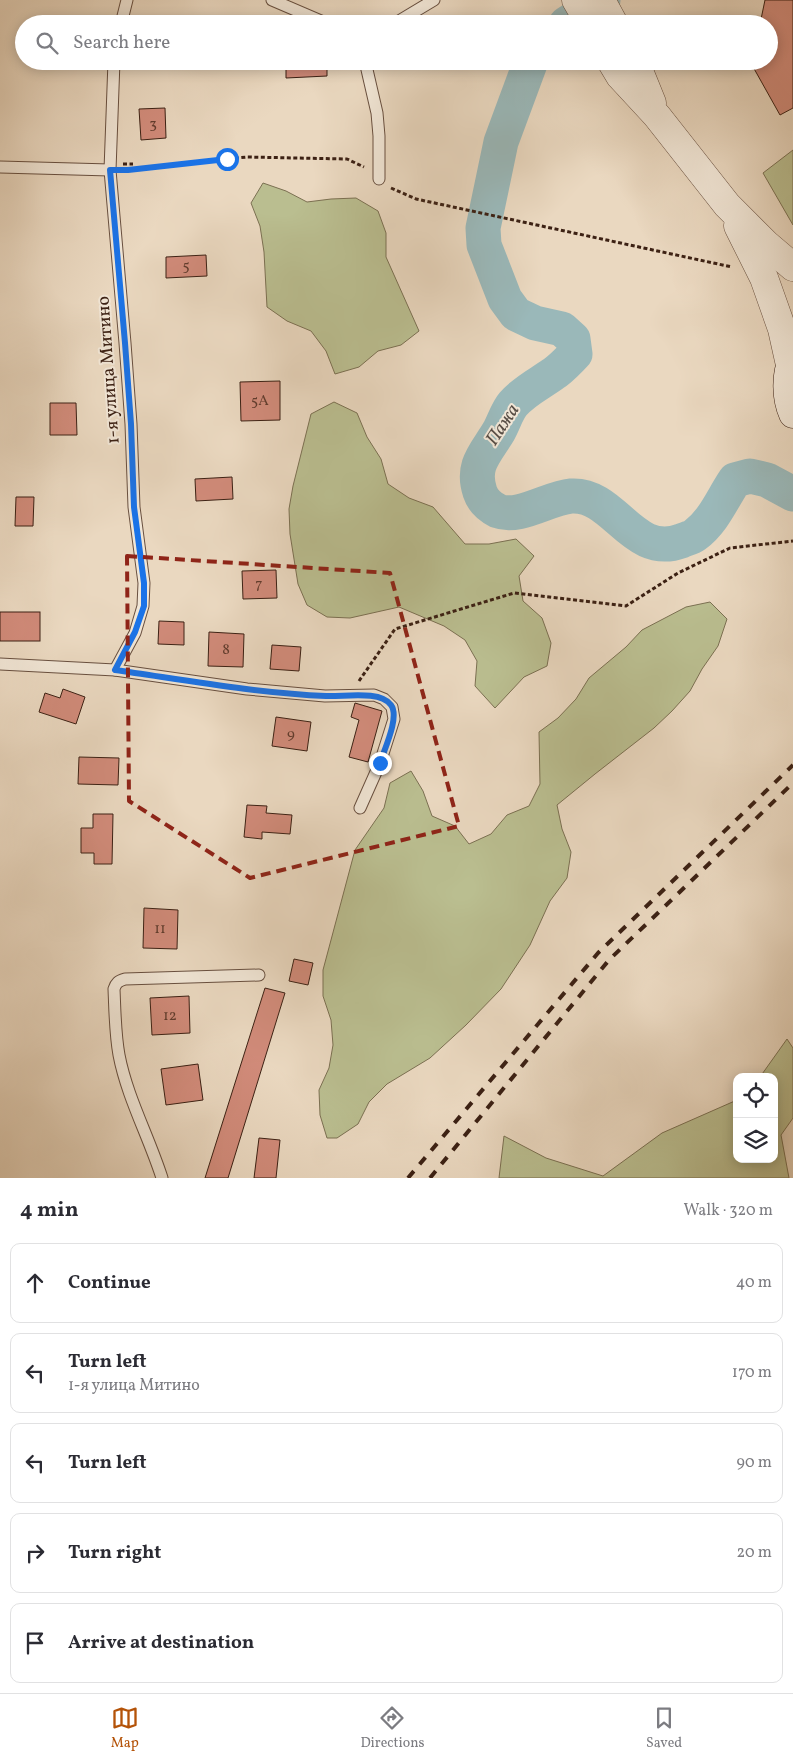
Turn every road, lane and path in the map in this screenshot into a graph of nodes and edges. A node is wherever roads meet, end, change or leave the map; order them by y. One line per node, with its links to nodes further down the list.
1 (127, 0): 6 (lane)
2 (272, 0): 7 (lane)
3 (434, 0): 8 (lane)
4 (576, 0): 9 (street)
5 (601, 0): 10 (street)
6 (123, 15)
7 (307, 15)
8 (409, 15)
9 (585, 15)
10 (609, 15)
11 (114, 70): 16 (lane, 1-я улица Митино)
12 (367, 70): 17 (lane)
13 (628, 70): 19 (street)
14 (360, 164): 16 (path)
15 (0, 167): 16 (lane)
16 (110, 170): 26 (lane, 1-я улица Митино)
17 (379, 179)
18 (416, 199): 20 (path)
19 (727, 205): 21 (street); 22 (street)
20 (702, 261)
21 (793, 267)
22 (792, 362): 23 (street)
23 (793, 414)
24 (793, 541): 27 (path)
25 (0, 664): 26 (lane)
26 (115, 670): 27 (lane)
27 (349, 696): 28 (lane)
28 (360, 808)
29 (259, 975): 30 (lane)
30 (162, 1178)

